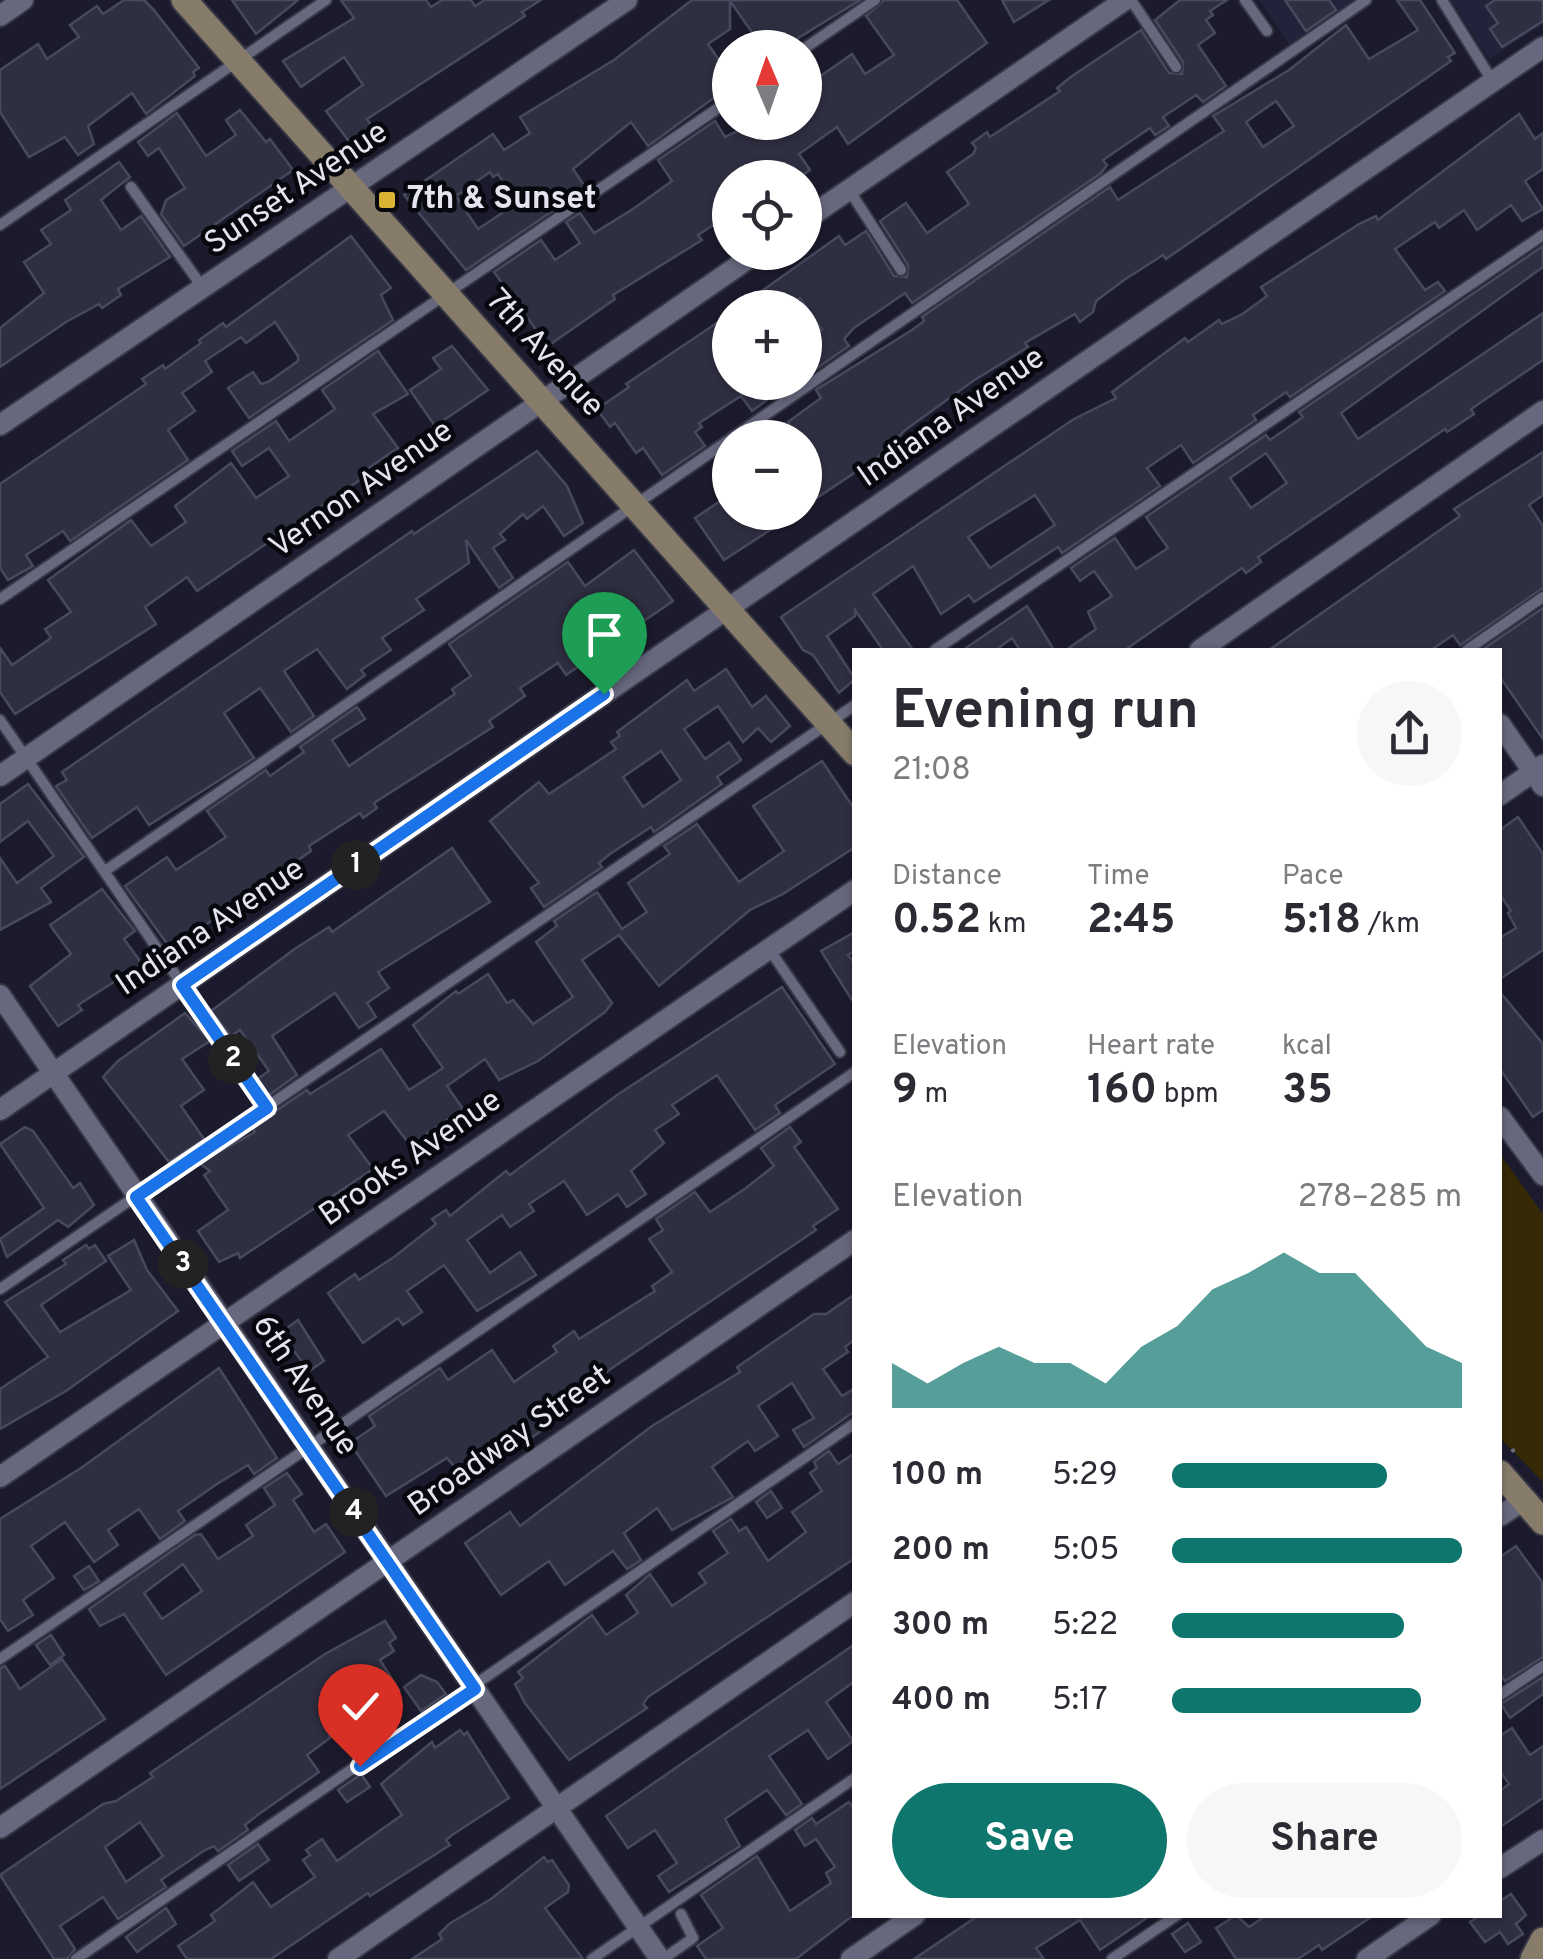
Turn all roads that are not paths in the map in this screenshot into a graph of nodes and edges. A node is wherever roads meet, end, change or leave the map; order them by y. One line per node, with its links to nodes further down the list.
1 (23, 0): 10 (street)
2 (184, 0): 14 (street, 7th Avenue)
3 (326, 0): 14 (lane)
4 (627, 0): 19 (street, Sunset Avenue)
5 (875, 0): 12 (lane)
6 (1128, 0): 15 (lane); 20 (street)
7 (1245, 0): 11 (lane)
8 (1366, 0): 31 (lane)
9 (1442, 0): 16 (lane)
10 (0, 16)
11 (1267, 31)
12 (822, 36)
13 (1543, 47): 16 (street, Indiana Avenue)
14 (238, 61): 19 (street, 7th Avenue); 22 (lane)
15 (1176, 67)
16 (1493, 82): 34 (street, Indiana Avenue)
17 (712, 112): 27 (lane)
18 (131, 187): 26 (lane)
19 (353, 188): 26 (street, Sunset Avenue); 27 (street, 7th Avenue)
20 (849, 190): 21 (street); 25 (lane)
21 (822, 208)
22 (0, 225)
23 (1543, 235): 35 (lane)
24 (732, 270): 28 (street, Vernon Avenue)
25 (901, 270)
26 (204, 288): 30 (street, Sunset Avenue)
27 (446, 294): 28 (street, 7th Avenue); 33 (lane)
28 (543, 401): 31 (street, 7th Avenue); 43 (street, Vernon Avenue)
29 (1543, 412): 36 (street)
30 (0, 425)
31 (634, 502): 34 (street, 7th Avenue); 47 (lane)
32 (1543, 597): 37 (lane)
33 (0, 599)
34 (727, 610): 40 (street, 7th Avenue); 50 (street, Indiana Avenue)
35 (938, 648)
36 (1203, 648)
37 (1471, 648)
38 (852, 707): 40 (lane)
39 (0, 720): 43 (lane)
40 (829, 723): 42 (street, 7th Avenue); 55 (lane)
41 (1502, 726): 44 (street)
42 (852, 750)
43 (28, 759): 45 (street, Vernon Avenue); 47 (lane)
44 (1540, 774): 46 (street)
45 (0, 776)
46 (1502, 794)
47 (105, 871): 50 (lane)
48 (852, 892): 49 (street, Brooks Avenue)
49 (770, 949): 52 (lane); 62 (street, Brooks Avenue)
50 (182, 985): 53 (street, Indiana Avenue); 55 (lane)
51 (0, 996): 53 (street, 6th Avenue)
52 (840, 1052)
53 (51, 1074): 56 (street, Indiana Avenue); 59 (street, 6th Avenue)
54 (852, 1074): 64 (lane)
55 (267, 1108): 59 (lane)
56 (0, 1110)
57 (1502, 1120): 58 (street)
58 (1543, 1175)
59 (136, 1197): 61 (lane); 62 (street, 6th Avenue)
60 (852, 1242): 70 (street, Broadway Street)
61 (2, 1284)
62 (226, 1323): 64 (street, 6th Avenue); 66 (street, Brooks Avenue)
63 (852, 1425): 74 (lane)
64 (308, 1446): 70 (street, 6th Avenue); 72 (lane)
65 (1508, 1458): 67 (street)
66 (0, 1477)
67 (1524, 1500): 68 (street); 69 (street)
68 (1502, 1515)
69 (1543, 1522)
70 (388, 1562): 74 (street, 6th Avenue); 78 (street, Broadway Street)
71 (852, 1604): 77 (street)
72 (0, 1659)
73 (1543, 1666): 75 (lane)
74 (475, 1689): 77 (street, 6th Avenue); 87 (lane)
75 (1502, 1694)
76 (852, 1780): 85 (lane)
77 (558, 1807): 85 (street, 6th Avenue); 88 (street)
78 (0, 1828)
79 (1543, 1840): 80 (street)
80 (1502, 1867)
81 (681, 1914): 90 (lane)
82 (911, 1918): 91 (street)
83 (1172, 1918): 92 (lane)
84 (1427, 1918): 93 (street)
85 (638, 1926): 89 (lane); 90 (street, 6th Avenue)
86 (1543, 1940): 94 (street)
87 (76, 1959)
88 (338, 1959)
89 (592, 1959)
90 (662, 1959)
91 (850, 1959)
92 (1112, 1959)
93 (1367, 1959)
94 (1533, 1959)

